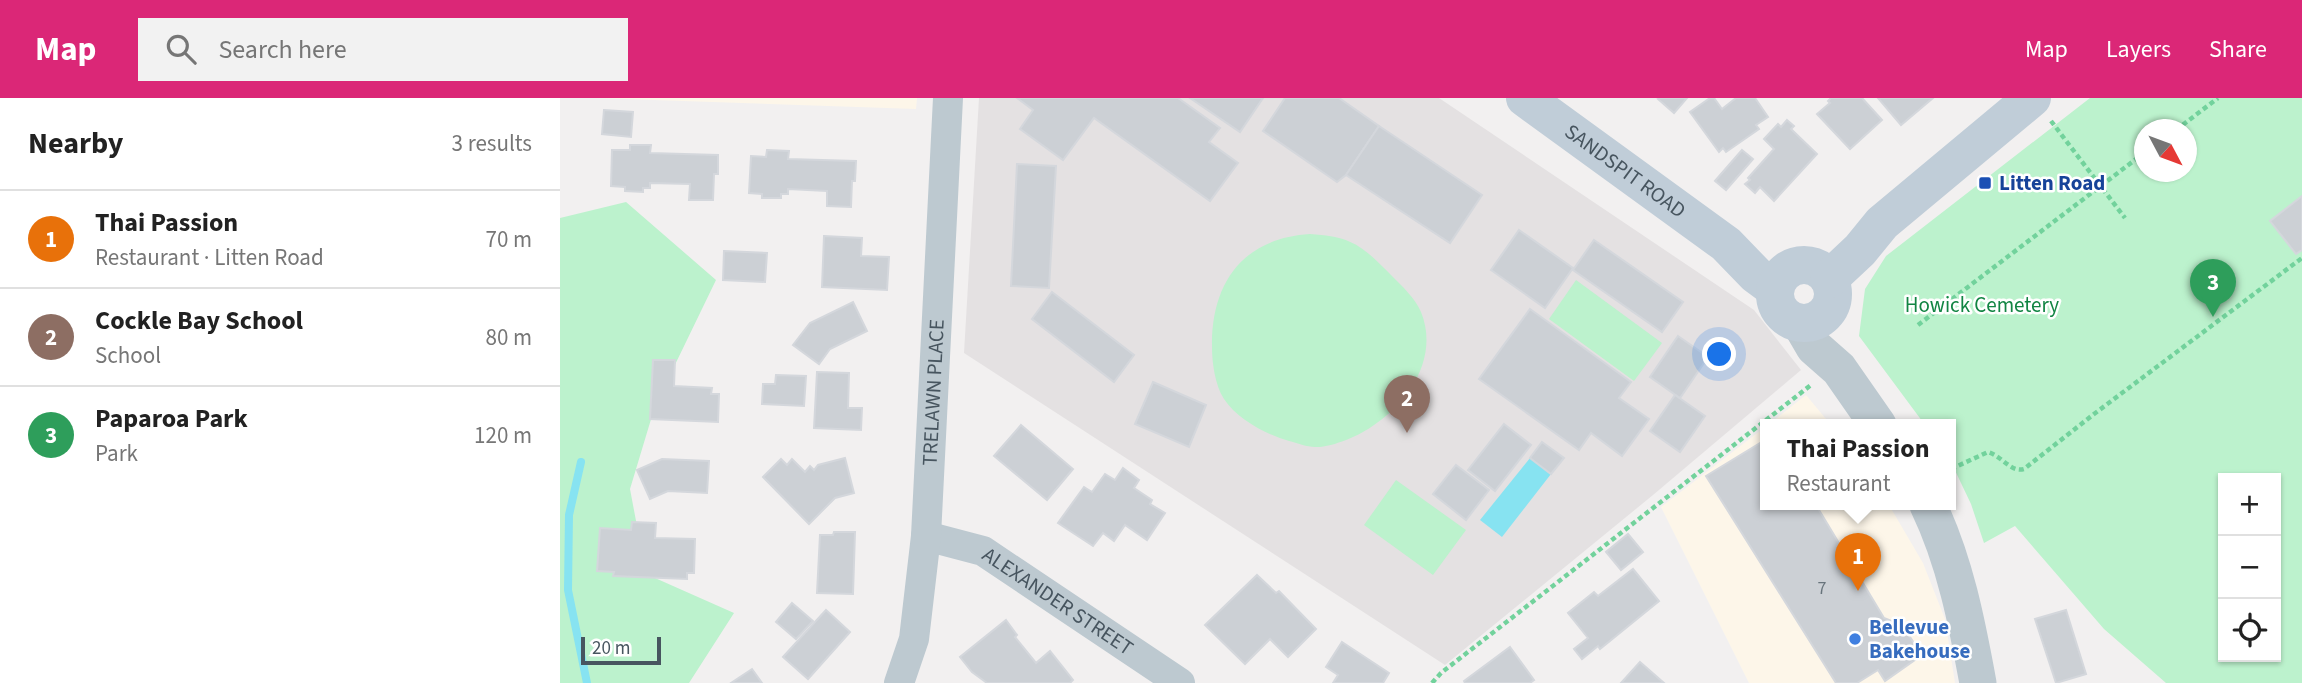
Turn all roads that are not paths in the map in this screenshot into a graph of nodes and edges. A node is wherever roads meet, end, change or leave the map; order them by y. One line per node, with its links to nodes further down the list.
1 (948, 98): 7 (street, TRELAWN PLACE)
2 (1525, 98): 4 (main road, SANDSPIT ROAD)
3 (2032, 98): 4 (main road)
4 (1806, 290): 5 (street)
5 (1874, 419)
6 (1930, 510): 10 (street)
7 (926, 536): 8 (street, TRELAWN PLACE); 9 (street, ALEXANDER STREET)
8 (899, 683)
9 (1180, 683)
10 (1978, 683)

